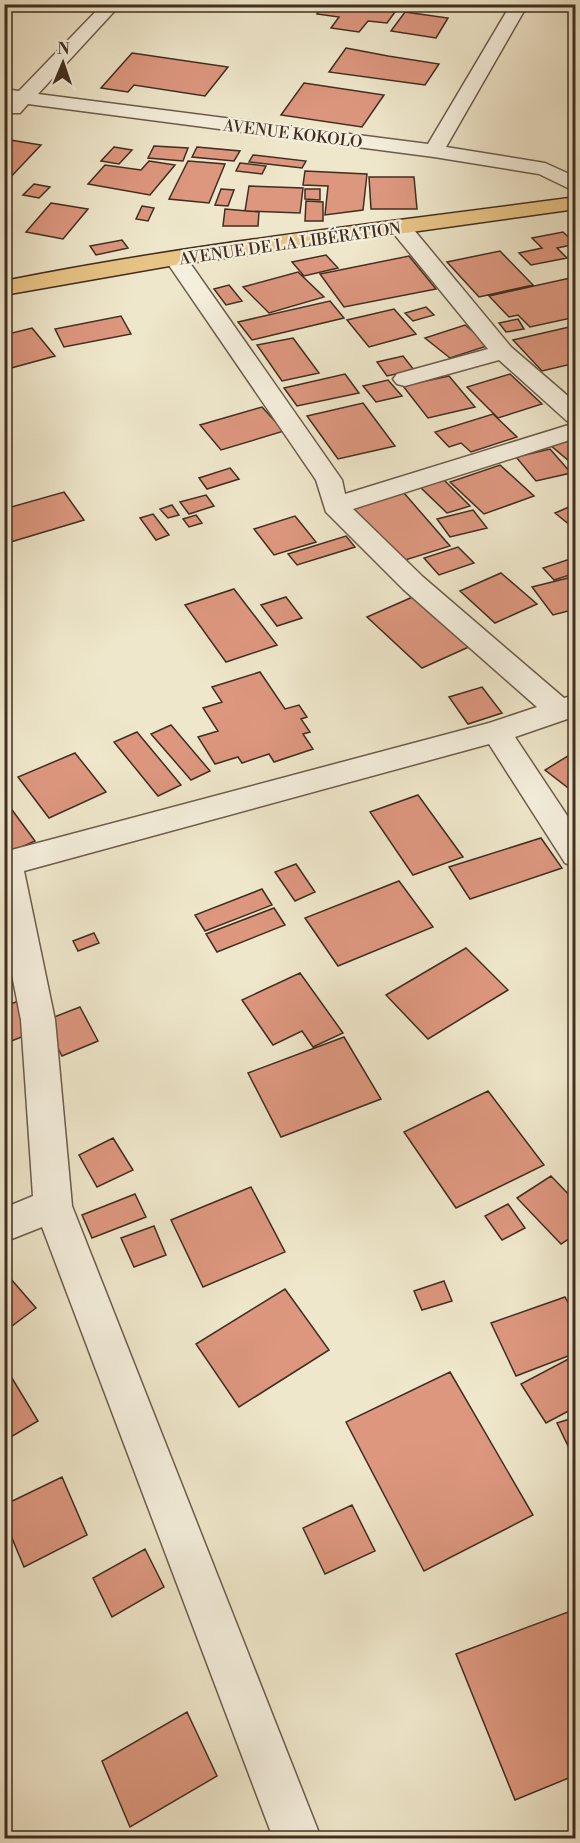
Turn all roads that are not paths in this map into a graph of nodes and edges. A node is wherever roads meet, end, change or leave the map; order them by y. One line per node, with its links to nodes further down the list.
1 (113, 4): 3 (street)
2 (520, 4): 4 (street)
3 (11, 104): 4 (street, AVENUE KOKOLO); 5 (street)
4 (434, 151): 7 (street, AVENUE KOKOLO)
5 (352, 160)
6 (458, 175): 7 (street)
7 (574, 191): 8 (highway, AVENUE DE LA LIBÉRATION)
8 (401, 229): 9 (highway, AVENUE DE LA LIBÉRATION); 11 (street)
9 (175, 258): 10 (highway, AVENUE DE LA LIBÉRATION); 15 (street)
10 (4, 288)
11 (503, 352): 12 (street); 13 (street)
12 (405, 379)
13 (576, 416)
14 (576, 430): 15 (street)
15 (335, 507): 16 (street)
16 (567, 708): 17 (street)
17 (496, 732): 18 (street); 19 (street)
18 (576, 855)
19 (6, 864): 20 (street)
20 (53, 1206): 21 (street); 22 (street)
21 (4, 1225)
22 (297, 1839)

